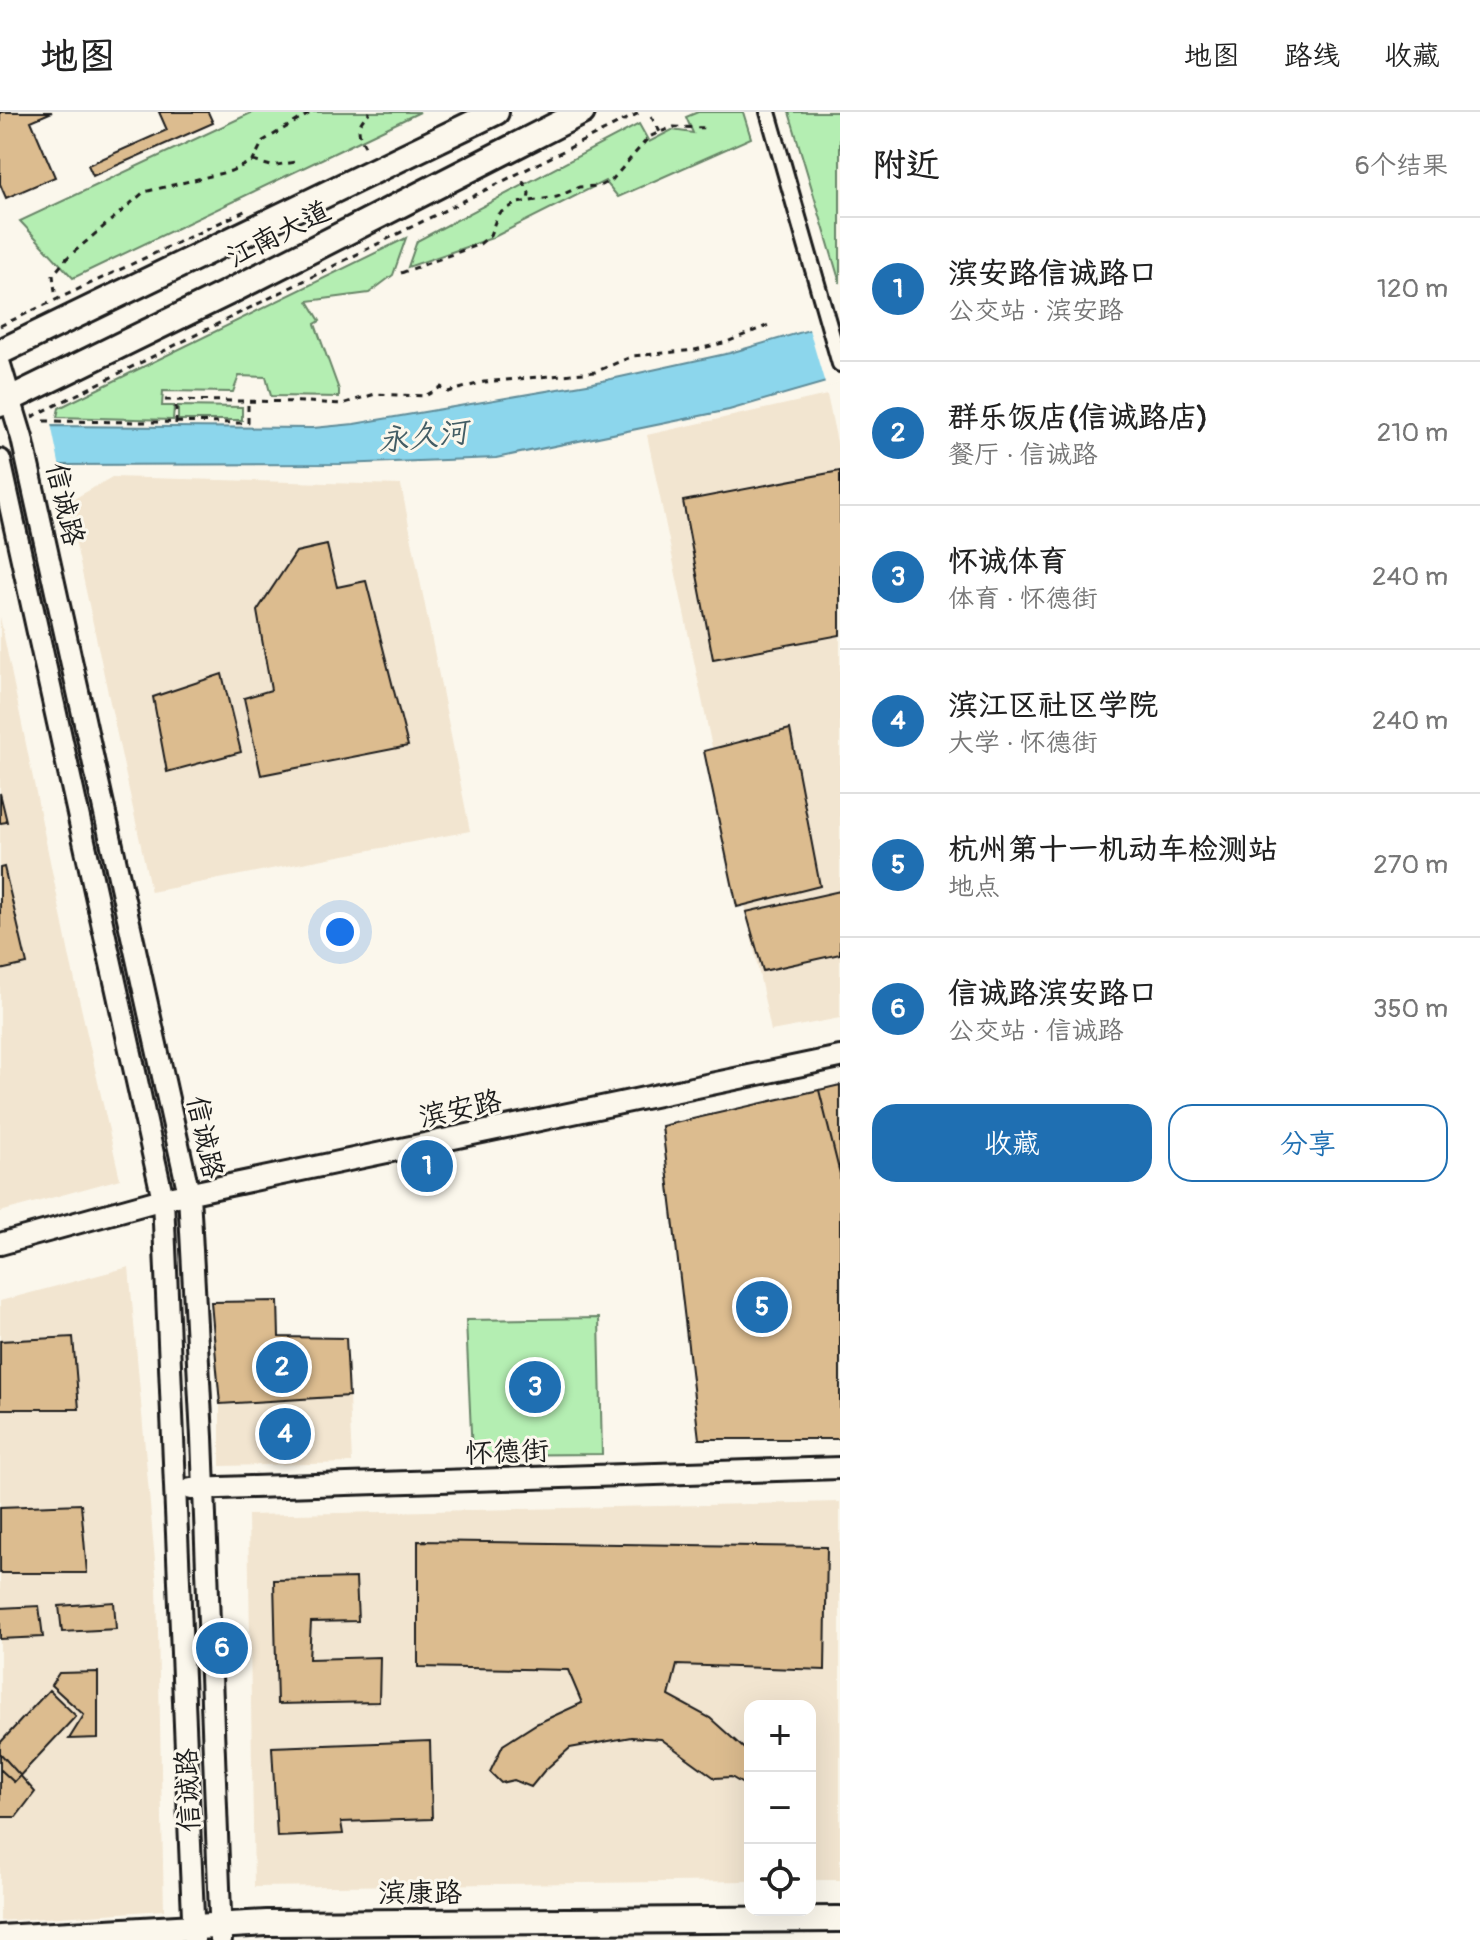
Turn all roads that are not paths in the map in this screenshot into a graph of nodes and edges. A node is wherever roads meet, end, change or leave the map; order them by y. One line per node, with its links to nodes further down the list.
1 (496, 112): 4 (main road, 江南大道)
2 (582, 112): 7 (main road, 江南大道)
3 (768, 112): 5 (street)
4 (0, 352)
5 (840, 364)
6 (0, 365): 7 (main road, 信诚路)
7 (5, 401): 10 (main road, 信诚路)
8 (0, 460): 11 (main road, 信诚路)
9 (840, 1057): 10 (main road, 滨安路)
10 (189, 1194): 11 (main road, 滨安路); 14 (main road, 信诚路)
11 (163, 1199): 12 (main road, 滨安路); 15 (main road, 信诚路)
12 (0, 1244)
13 (840, 1468): 14 (main road, 怀德街)
14 (203, 1489): 15 (main road, 怀德街); 17 (main road, 信诚路)
15 (175, 1490): 18 (main road, 信诚路)
16 (840, 1919): 17 (main road, 滨康路)
17 (220, 1933): 18 (main road, 滨康路)
18 (194, 1934): 19 (main road, 滨康路)
19 (0, 1938)

